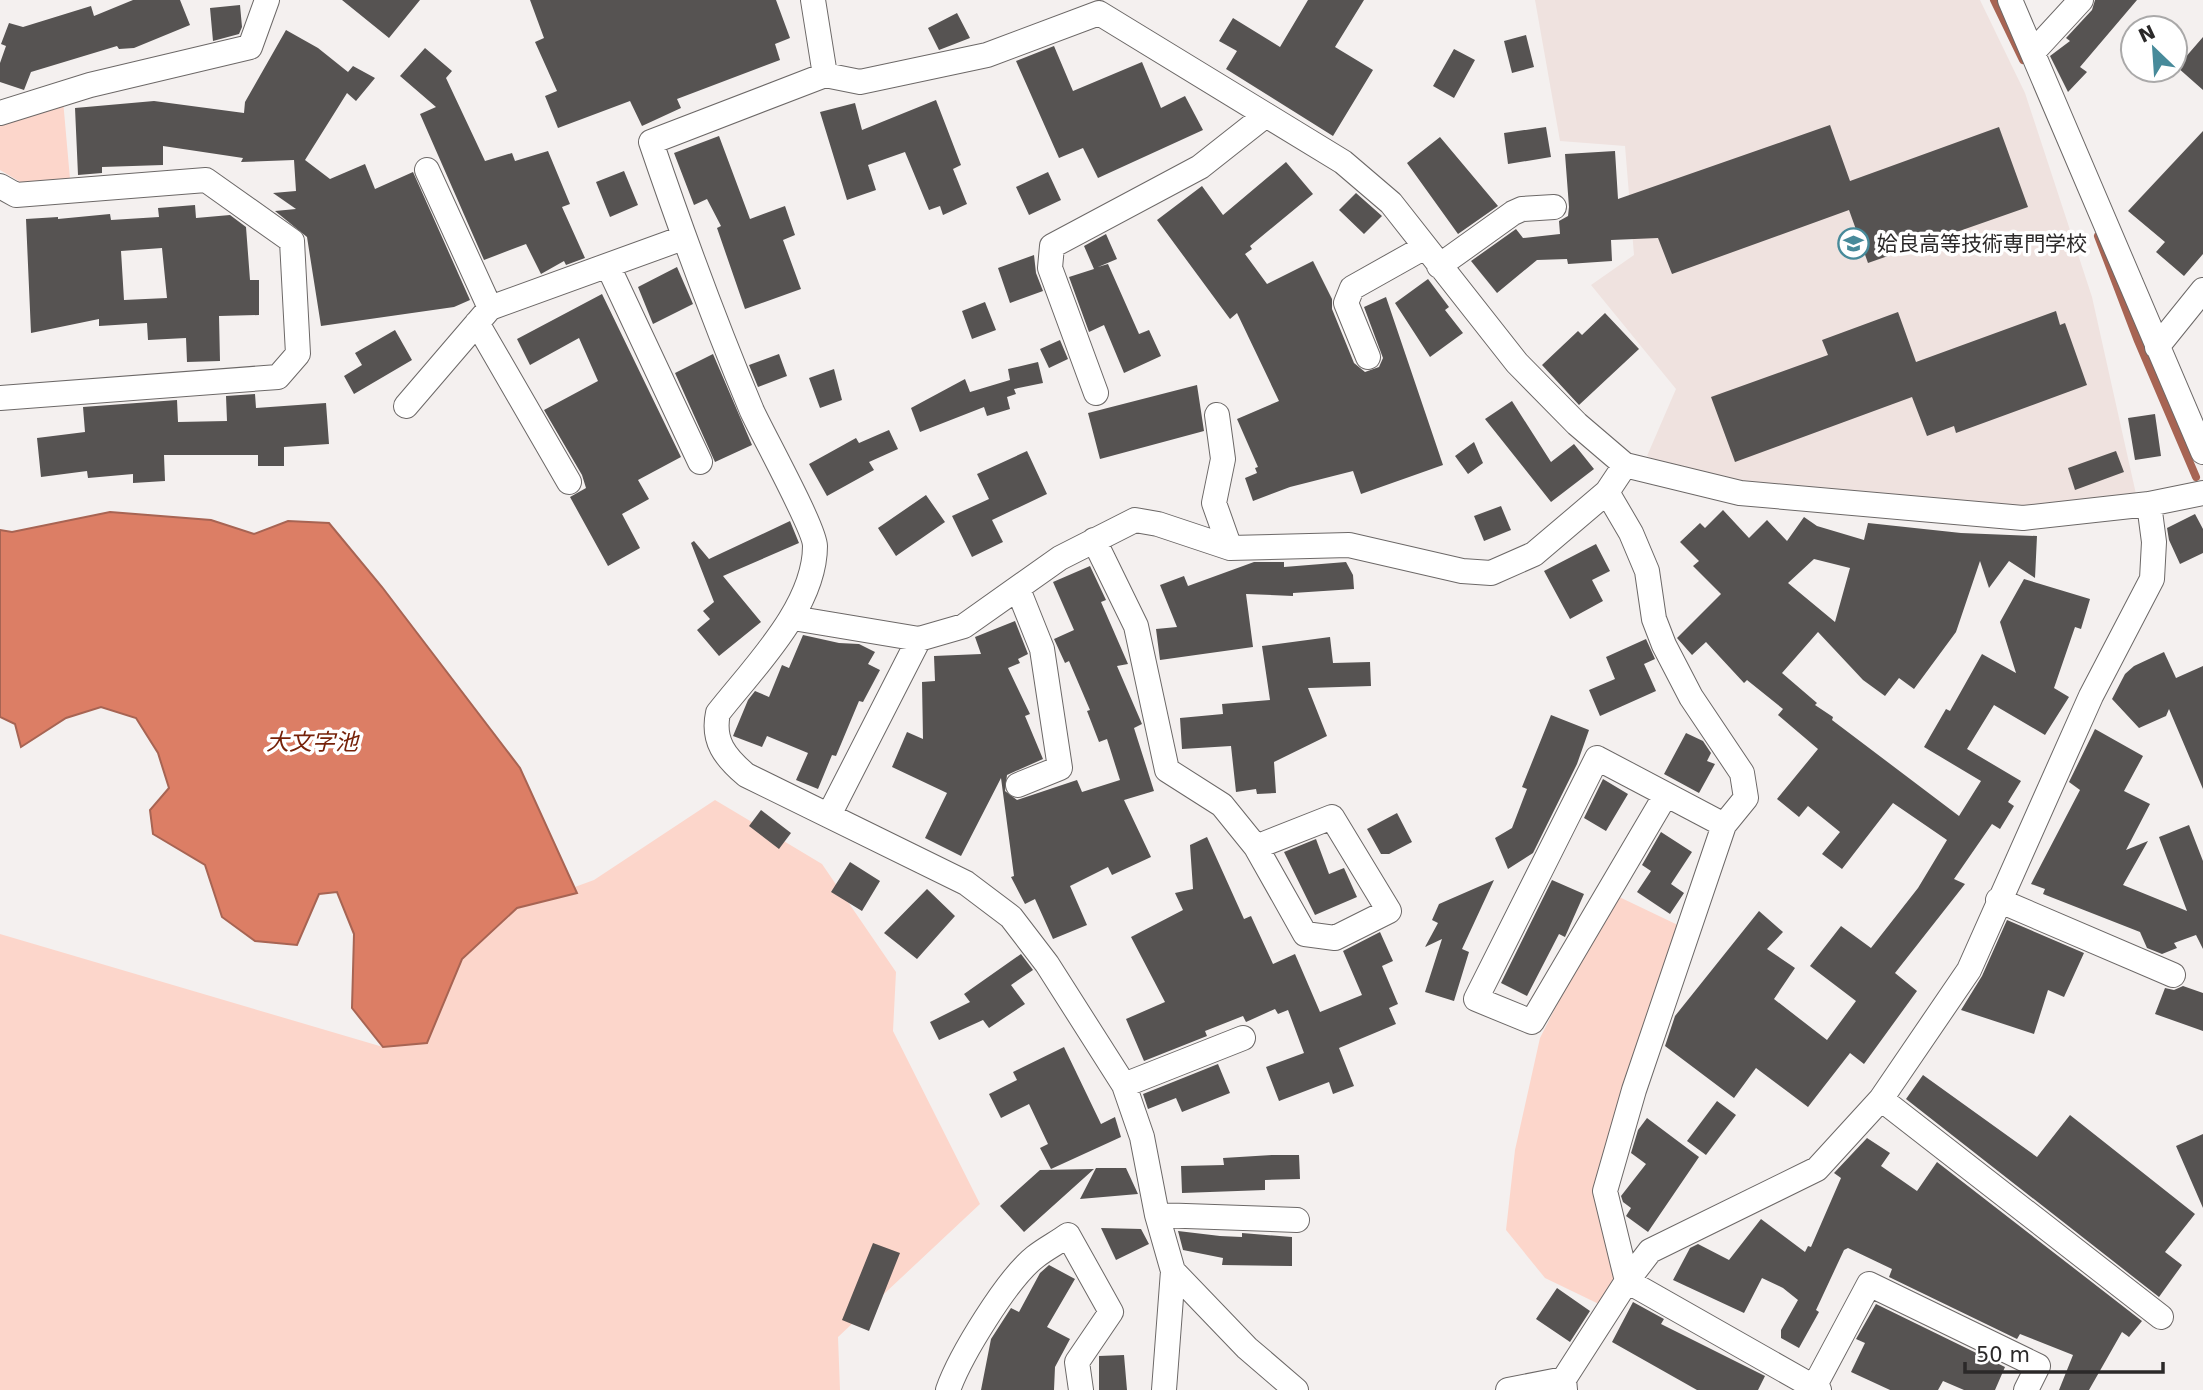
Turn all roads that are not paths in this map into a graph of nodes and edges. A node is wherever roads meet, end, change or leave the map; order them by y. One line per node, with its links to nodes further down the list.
1 (267, 0): 9 (street)
2 (813, 0): 8 (street)
3 (1121, 0): 6 (street)
4 (2010, 0): 7 (street)
5 (2081, 0): 7 (street)
6 (1099, 13): 8 (street); 10 (street)
7 (2033, 52): 19 (street)
8 (825, 75): 14 (street)
9 (0, 113)
10 (1266, 115): 15 (street); 21 (street)
11 (427, 170): 18 (street)
12 (0, 186): 22 (street)
13 (1554, 207): 15 (street)
14 (683, 238): 16 (street); 35 (street)
15 (1432, 256): 20 (street); 27 (street)
16 (608, 266): 18 (street); 26 (street)
17 (2203, 290): 19 (street)
18 (484, 315): 23 (street); 28 (street)
19 (2157, 347): 25 (street)
20 (1368, 357)
21 (1096, 393)
22 (0, 398)
23 (406, 407)
24 (1217, 415): 33 (street)
25 (2203, 452)
26 (700, 462)
27 (1625, 465): 29 (street); 31 (street)
28 (569, 482)
29 (1607, 492): 33 (street); 40 (street)
30 (2203, 493): 31 (street)
31 (2149, 504): 42 (street)
32 (1094, 540): 33 (street); 34 (street); 41 (street)
33 (1230, 548)
34 (1018, 589): 36 (street); 37 (street)
35 (793, 618): 36 (street); 39 (street)
36 (919, 639): 39 (street)
37 (1018, 785)
38 (1665, 796): 38 (street); 40 (street)
39 (829, 815): 45 (street)
40 (1724, 825): 50 (street)
41 (1256, 847): 41 (street)
42 (1998, 900): 43 (street); 46 (street)
43 (2173, 975)
44 (1243, 1038): 45 (street)
45 (1124, 1084): 47 (street)
46 (1881, 1099): 50 (street); 51 (street)
47 (1157, 1215): 48 (street); 49 (street)
48 (1297, 1220)
49 (1173, 1271): 56 (street); 57 (street)
50 (1627, 1281): 52 (street); 53 (street)
51 (2161, 1317)
52 (1564, 1385): 58 (street)
53 (1816, 1389): 59 (street)
54 (948, 1390): 55 (street)
55 (1080, 1390)
56 (1164, 1390)
57 (1296, 1390)
58 (1508, 1390)
59 (2026, 1390)

